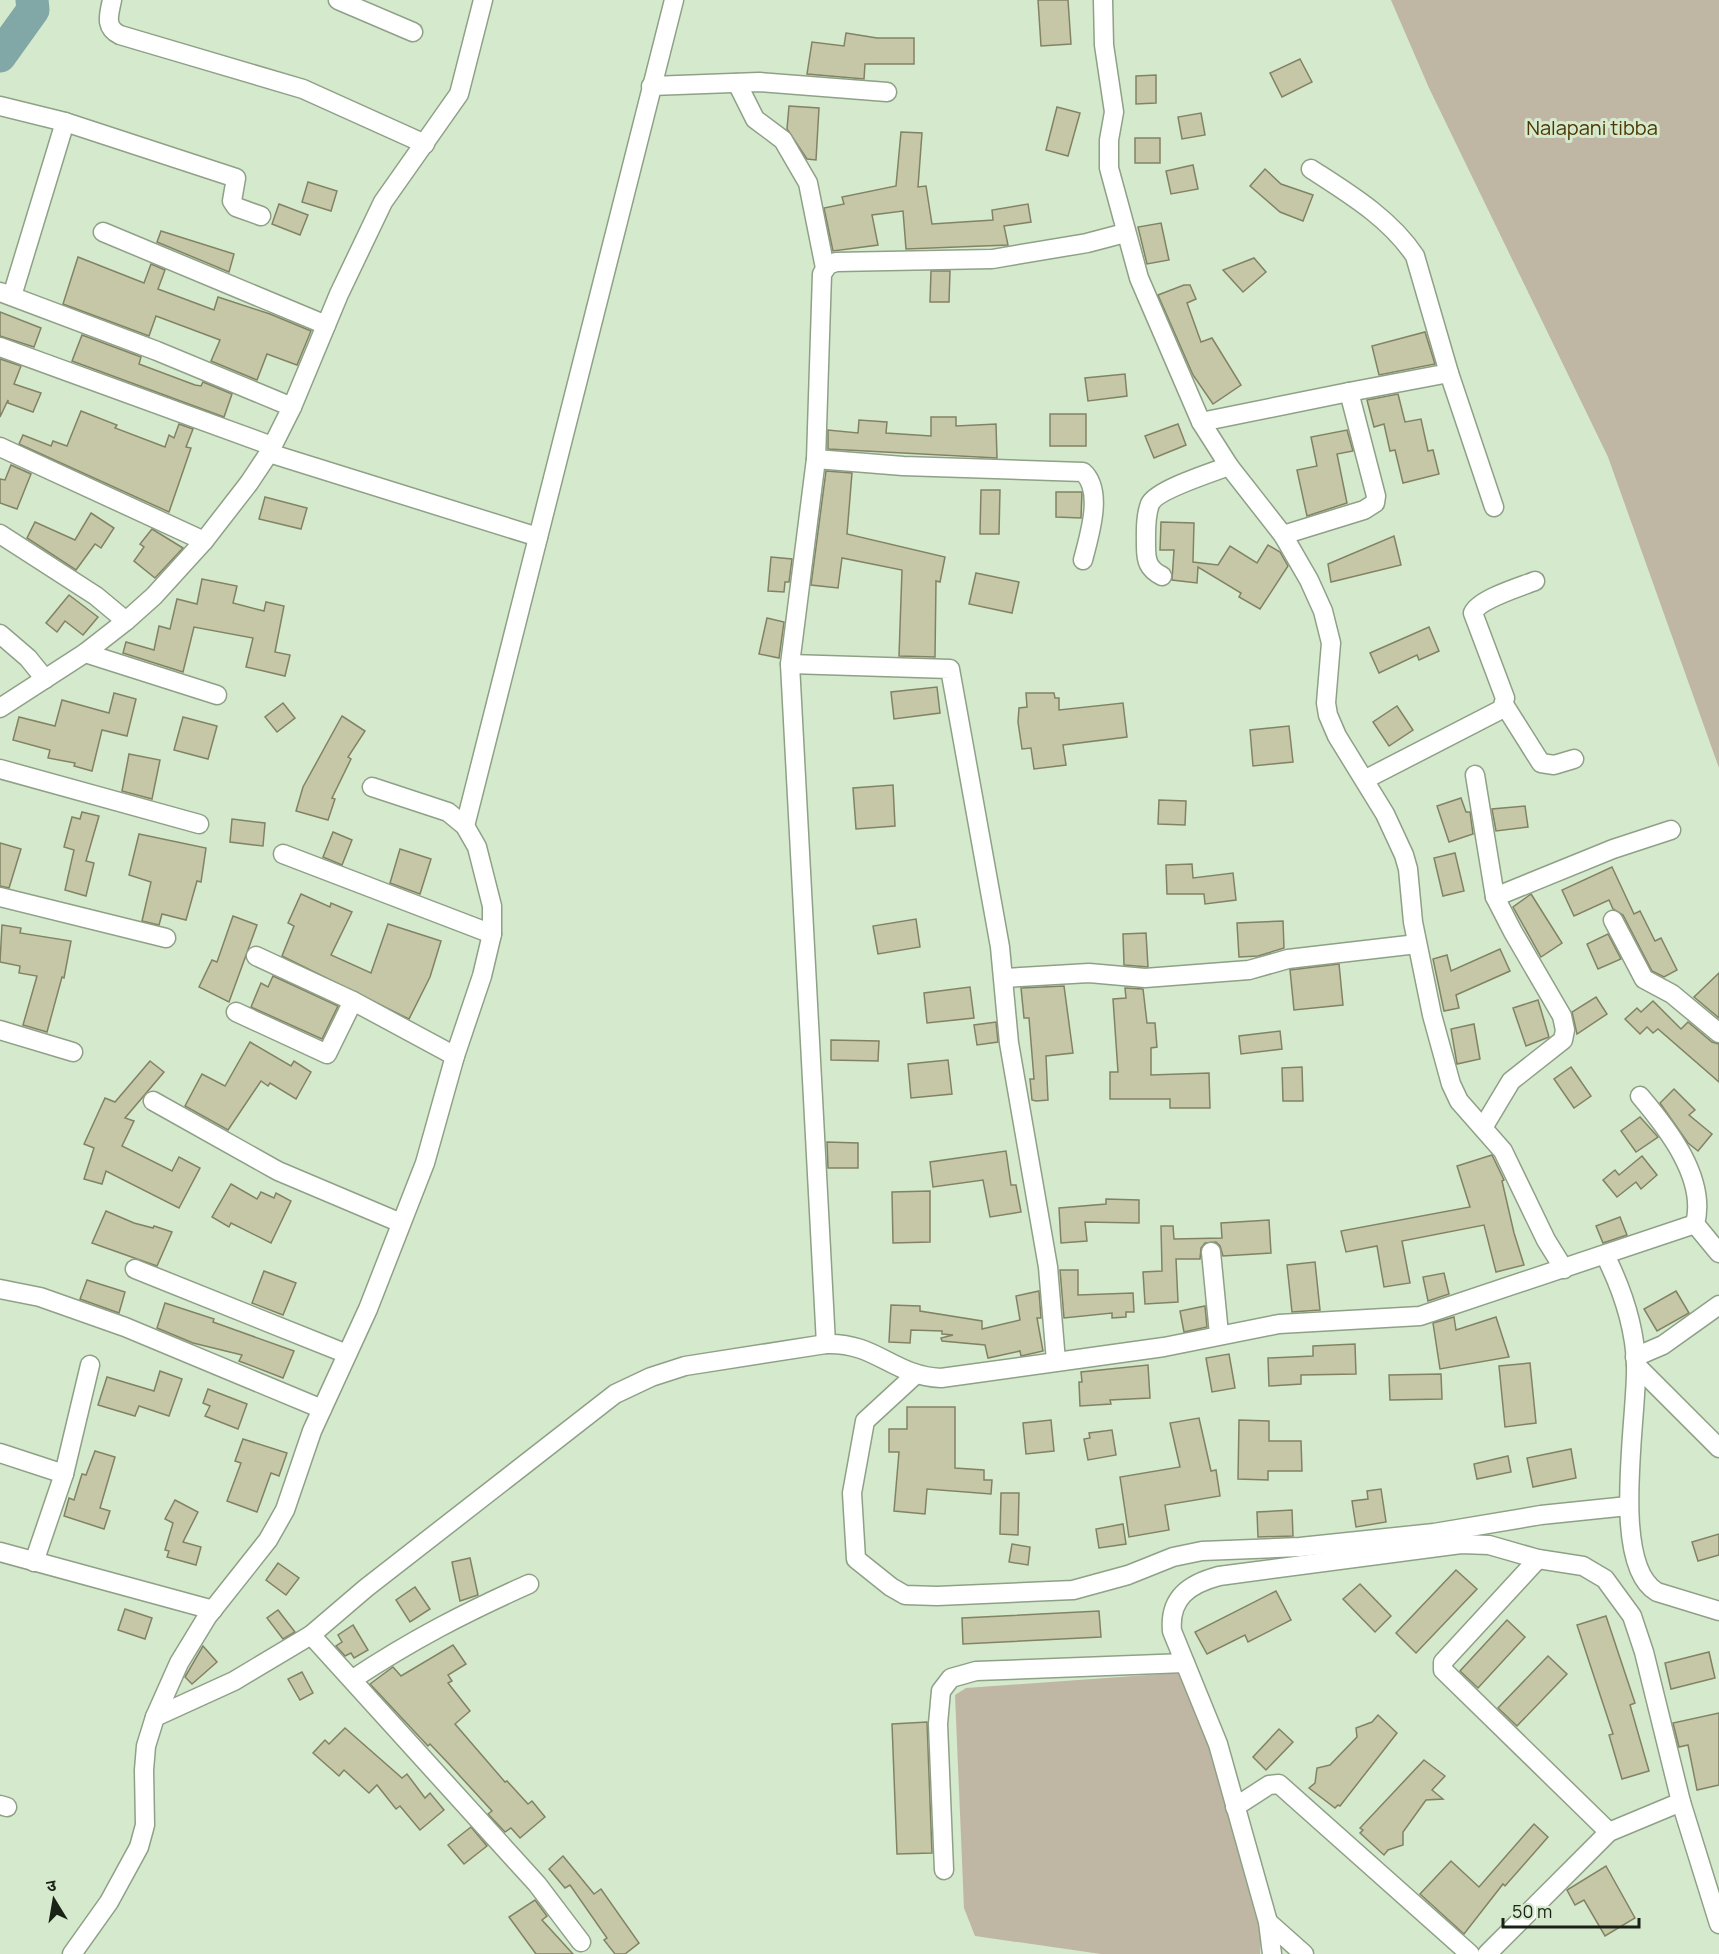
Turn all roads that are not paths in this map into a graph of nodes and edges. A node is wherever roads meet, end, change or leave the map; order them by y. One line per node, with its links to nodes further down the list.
1 (112, 0): 12 (street)
2 (338, 0): 6 (street)
3 (483, 0): 12 (street)
4 (674, 0): 8 (street)
5 (1103, 0): 16 (street)
6 (413, 32)
7 (737, 83): 8 (street); 9 (street); 17 (street)
8 (651, 86): 32 (street)
9 (887, 93)
10 (0, 106): 11 (street)
11 (65, 122): 14 (street); 18 (street)
12 (425, 144): 19 (street)
13 (1311, 170): 21 (street)
14 (261, 216)
15 (103, 232): 19 (street)
16 (1125, 233): 17 (street); 24 (street)
17 (825, 268): 27 (street)
18 (6, 294): 23 (street)
19 (326, 325): 23 (street)
20 (0, 347): 26 (street)
21 (1449, 373): 22 (street); 29 (street)
22 (1349, 392): 24 (street); 31 (street)
23 (292, 407): 26 (street)
24 (1201, 422): 28 (street)
25 (0, 447): 33 (street)
26 (270, 450): 32 (street); 33 (street)
27 (816, 459): 34 (street); 40 (street)
28 (1229, 466): 31 (street); 35 (street)
29 (1494, 507)
30 (0, 534): 37 (street)
31 (1283, 535): 48 (street)
32 (538, 537): 51 (street)
33 (204, 541): 37 (street)
34 (1083, 560)
35 (1162, 576)
36 (1535, 581): 43 (street)
37 (126, 621): 39 (street)
38 (0, 634): 41 (street)
39 (85, 653): 41 (street); 42 (street)
40 (790, 664): 61 (street); 81 (street)
41 (45, 679): 44 (street)
42 (217, 695)
43 (1505, 706): 45 (street); 48 (street)
44 (0, 708)
45 (1574, 759)
46 (0, 769): 50 (street)
47 (1475, 775): 55 (street)
48 (1366, 779): 59 (street)
49 (372, 787): 51 (street)
50 (199, 824)
51 (465, 826): 57 (street)
52 (1671, 830): 55 (street)
53 (283, 854): 57 (street)
54 (0, 897): 58 (street)
55 (1495, 897): 70 (street)
56 (1613, 920): 65 (street)
57 (492, 934): 67 (street)
58 (166, 938)
59 (1417, 944): 61 (street); 70 (street)
60 (256, 956): 62 (street)
61 (1004, 978): 83 (street)
62 (352, 1002): 63 (street); 67 (street)
63 (236, 1012)
64 (0, 1030): 66 (street)
65 (1719, 1033)
66 (73, 1052)
67 (455, 1056): 71 (street)
68 (1640, 1096): 72 (street)
69 (153, 1101): 71 (street)
70 (1484, 1126): 77 (street)
71 (401, 1223): 82 (street)
72 (1695, 1224): 74 (street); 75 (street)
73 (1211, 1252): 80 (street)
74 (1719, 1253)
75 (1605, 1255): 77 (street); 84 (street)
76 (135, 1269): 82 (street)
77 (1564, 1269): 80 (street)
78 (0, 1289): 87 (street)
79 (1719, 1305): 84 (street)
80 (1219, 1334): 83 (street)
81 (826, 1344): 86 (street); 98 (street)
82 (347, 1354): 87 (street)
83 (1056, 1360): 86 (street)
84 (1636, 1361): 88 (street); 91 (street)
85 (90, 1365): 90 (street)
86 (915, 1375): 91 (street)
87 (322, 1409): 96 (street)
88 (1719, 1448)
89 (0, 1453): 90 (street)
90 (64, 1474): 94 (street)
91 (1628, 1506): 97 (street)
92 (0, 1552): 94 (street)
93 (1538, 1559): 99 (street); 102 (street); 104 (street)
94 (34, 1562): 96 (street)
95 (529, 1584): 100 (street)
96 (213, 1610): 101 (street)
97 (1719, 1611)
98 (311, 1635): 100 (street); 101 (street)
99 (1185, 1663): 103 (street); 105 (street)
100 (353, 1679): 108 (street)
101 (155, 1717): 110 (street)
102 (1681, 1802): 104 (street); 107 (street)
103 (1234, 1807): 106 (street); 113 (street)
104 (1609, 1832): 109 (street)
105 (944, 1870)
106 (1268, 1922): 111 (street); 112 (street)
107 (1719, 1924)
108 (581, 1942)
109 (1491, 1953)
110 (72, 1954)
111 (1272, 1954)
112 (1304, 1954)
113 (1470, 1954)

